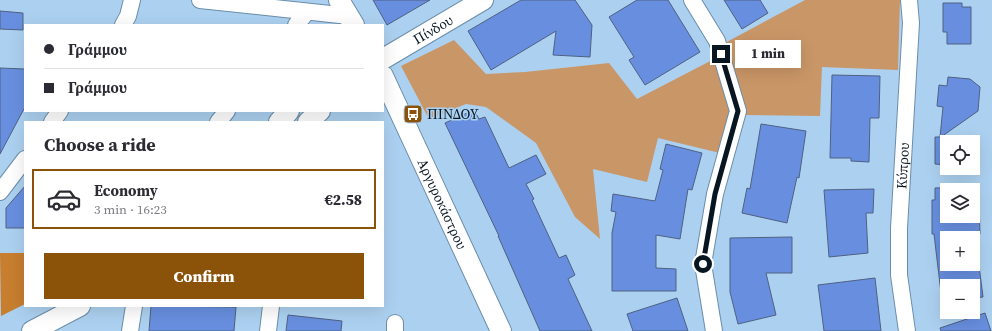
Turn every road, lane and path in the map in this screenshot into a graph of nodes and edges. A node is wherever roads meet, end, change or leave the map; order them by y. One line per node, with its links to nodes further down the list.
1 (132, 0): 8 (street)
2 (200, 0): 6 (street)
3 (483, 0): 10 (street, Πίνδου)
4 (692, 0): 29 (street)
5 (909, 0): 30 (street, Κύπρου)
6 (307, 12): 7 (street); 9 (street)
7 (346, 17)
8 (123, 24)
9 (297, 24)
10 (384, 59)
11 (384, 78): 28 (street, Αργυροκάστρου)
12 (59, 112): 16 (street)
13 (226, 112): 17 (street)
14 (288, 112): 18 (street)
15 (319, 112): 19 (street)
16 (53, 121)
17 (219, 121)
18 (280, 121)
19 (309, 121)
20 (24, 160): 21 (street)
21 (0, 192)
22 (78, 307): 25 (street)
23 (134, 307): 26 (street)
24 (271, 307): 27 (street)
25 (32, 331)
26 (130, 331)
27 (268, 331)
28 (502, 331)
29 (714, 331)
30 (907, 331)

